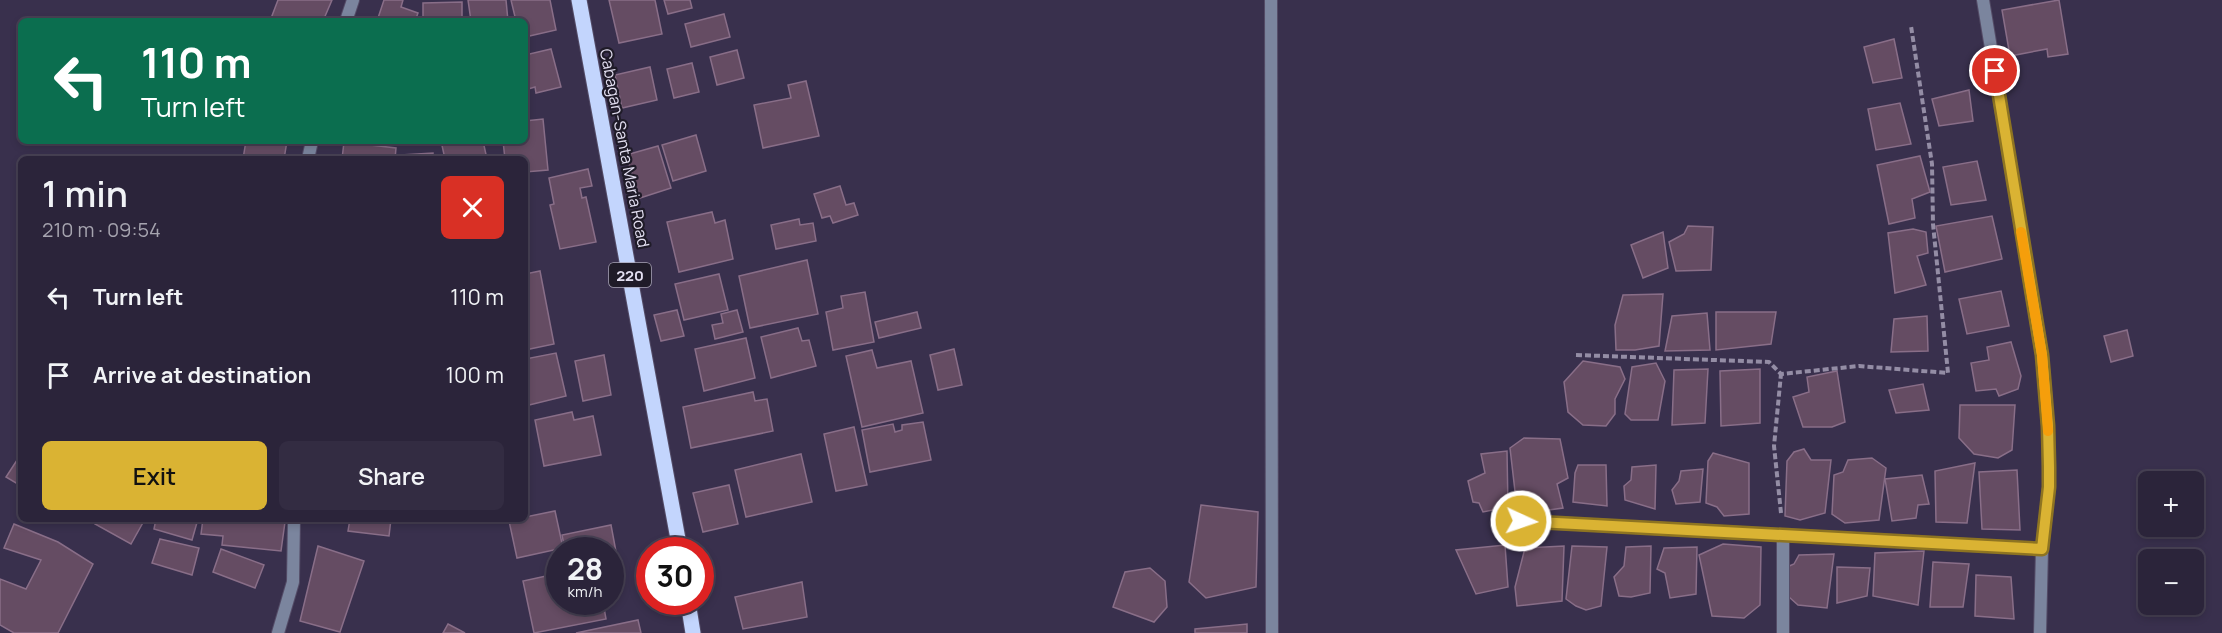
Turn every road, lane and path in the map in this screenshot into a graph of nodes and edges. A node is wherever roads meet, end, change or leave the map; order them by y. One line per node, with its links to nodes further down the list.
1 (353, 0): 5 (street)
2 (579, 0): 12 (main road, Cabagan-Santa Maria Road / 220)
3 (1271, 0): 17 (street)
4 (1983, 0): 13 (street)
5 (347, 18)
6 (1911, 26): 8 (path)
7 (1576, 355): 8 (path)
8 (1781, 374): 11 (path)
9 (1521, 521): 11 (street)
10 (294, 522): 15 (street)
11 (1783, 536): 13 (street); 18 (street)
12 (679, 537)
13 (2042, 549): 19 (street)
14 (690, 615): 16 (main road)
15 (278, 633)
16 (693, 633)
17 (1272, 633)
18 (1783, 633)
19 (2040, 633)

